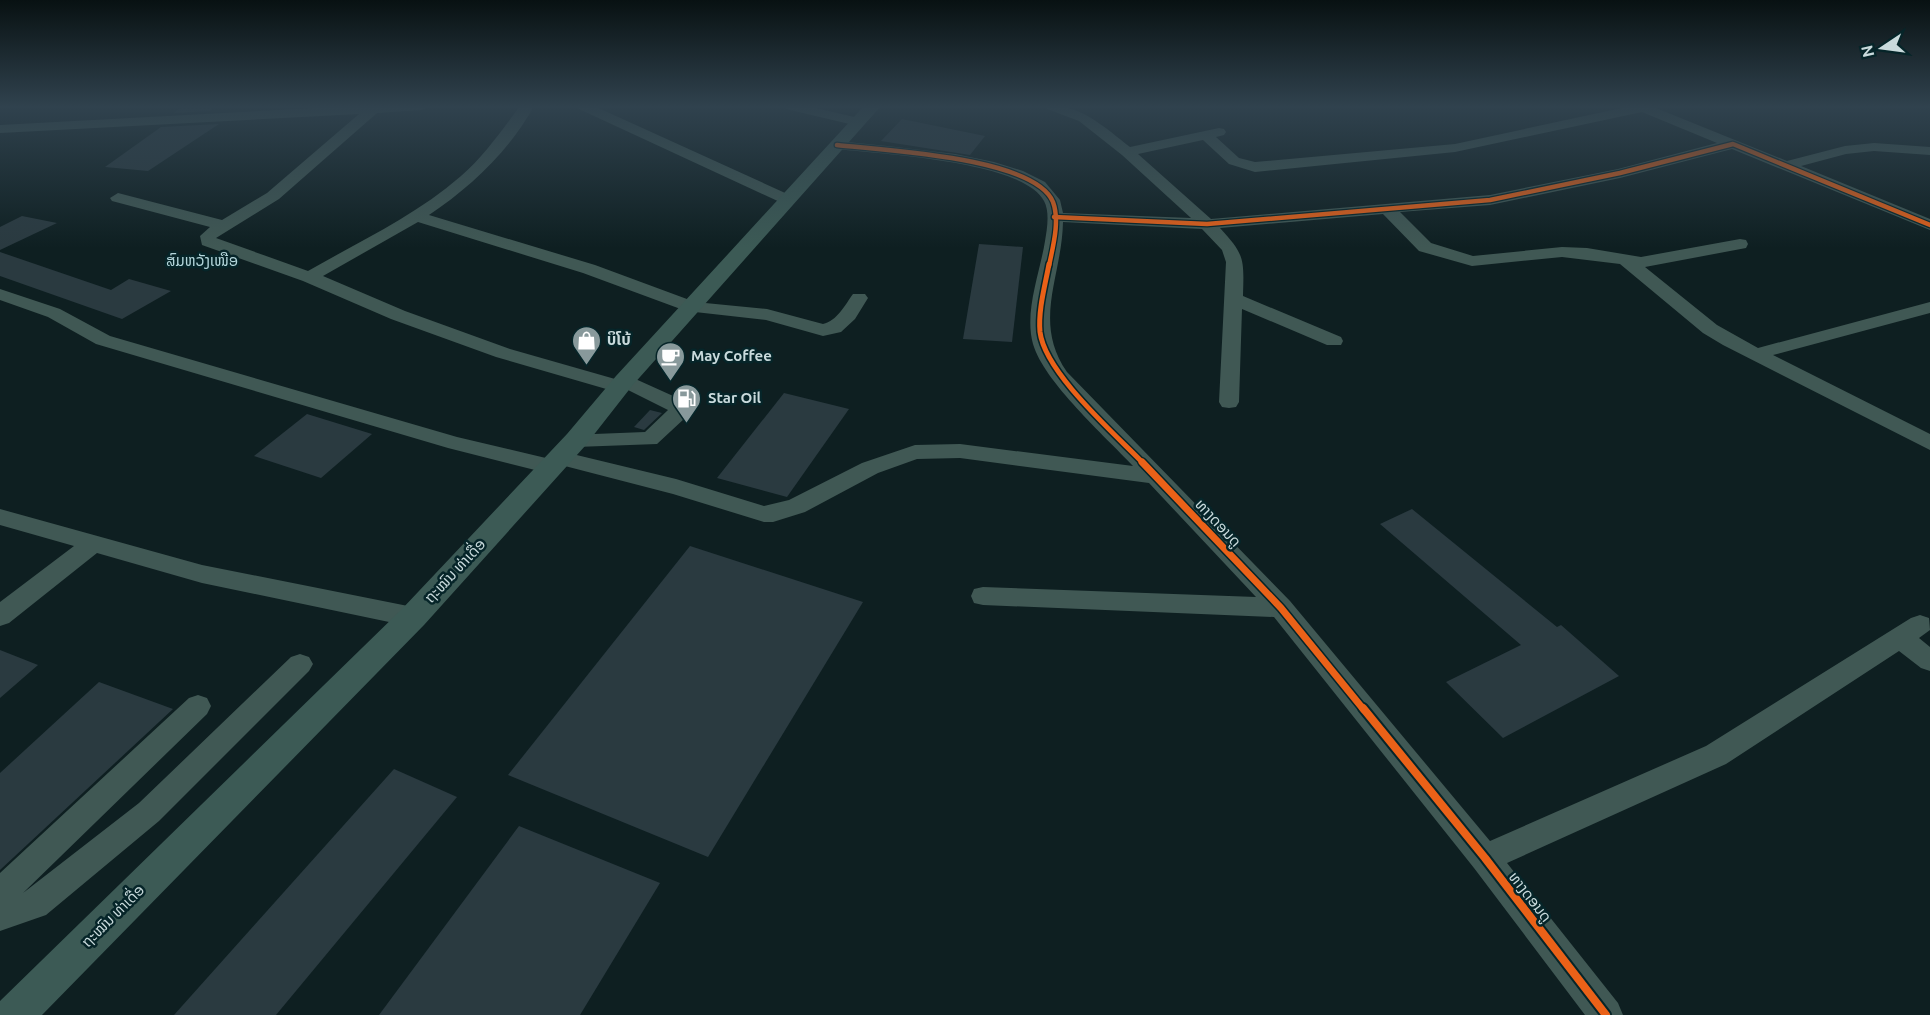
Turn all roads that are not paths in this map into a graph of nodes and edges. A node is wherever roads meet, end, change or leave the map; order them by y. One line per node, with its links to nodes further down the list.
1 (322, 153): 20 (street)
2 (491, 153): 16 (street)
3 (687, 153): 14 (street)
4 (830, 153): 14 (main road, ຖະໝົນ ທ່າເດື່ອ)
5 (903, 153): 17 (street, ທາງດອນດູ)
6 (1129, 153): 18 (street)
7 (1226, 153): 8 (street)
8 (1399, 153)
9 (1692, 153): 15 (street)
10 (1755, 153): 12 (street)
11 (1832, 153): 12 (street)
12 (1784, 166): 19 (street)
13 (118, 198): 20 (street)
14 (788, 200): 27 (main road, ຖະໝົນ ທ່າເດື່ອ)
15 (1386, 208): 18 (street); 22 (street)
16 (415, 216): 23 (street); 27 (street)
17 (1054, 217): 18 (street); 35 (street, ທາງດອນດູ)
18 (1207, 224): 26 (street)
19 (1930, 225)
20 (224, 226): 23 (street)
21 (1740, 244): 22 (street)
22 (1626, 260): 30 (street)
23 (309, 277): 31 (street)
24 (0, 294): 34 (street)
25 (859, 298): 27 (street)
26 (1234, 299): 29 (street); 32 (street)
27 (692, 307): 31 (main road, ຖະໝົນ ທ່າເດື່ອ)
28 (1930, 307): 30 (street)
29 (1334, 341)
30 (1756, 354): 33 (street)
31 (622, 384): 34 (main road, ຖະໝົນ ທ່າເດື່ອ); 34 (street)
32 (1229, 402)
33 (1930, 443)
34 (563, 455): 35 (street); 41 (main road, ຖະໝົນ ທ່າເດື່ອ)
35 (1158, 477): 39 (street, ທາງດອນດູ)
36 (0, 518): 37 (street)
37 (94, 543): 40 (street); 41 (street)
38 (983, 596): 39 (street)
39 (1281, 608): 45 (street, ທາງດອນດູ)
40 (0, 615)
41 (413, 617): 48 (main road, ຖະໝົນ ທ່າເດື່ອ)
42 (1930, 661): 45 (street)
43 (300, 664): 47 (street)
44 (198, 706): 46 (street)
45 (1485, 858): 49 (street, ທາງດອນດູ)
46 (0, 894)
47 (0, 916)
48 (14, 1015)
49 (1606, 1015)

